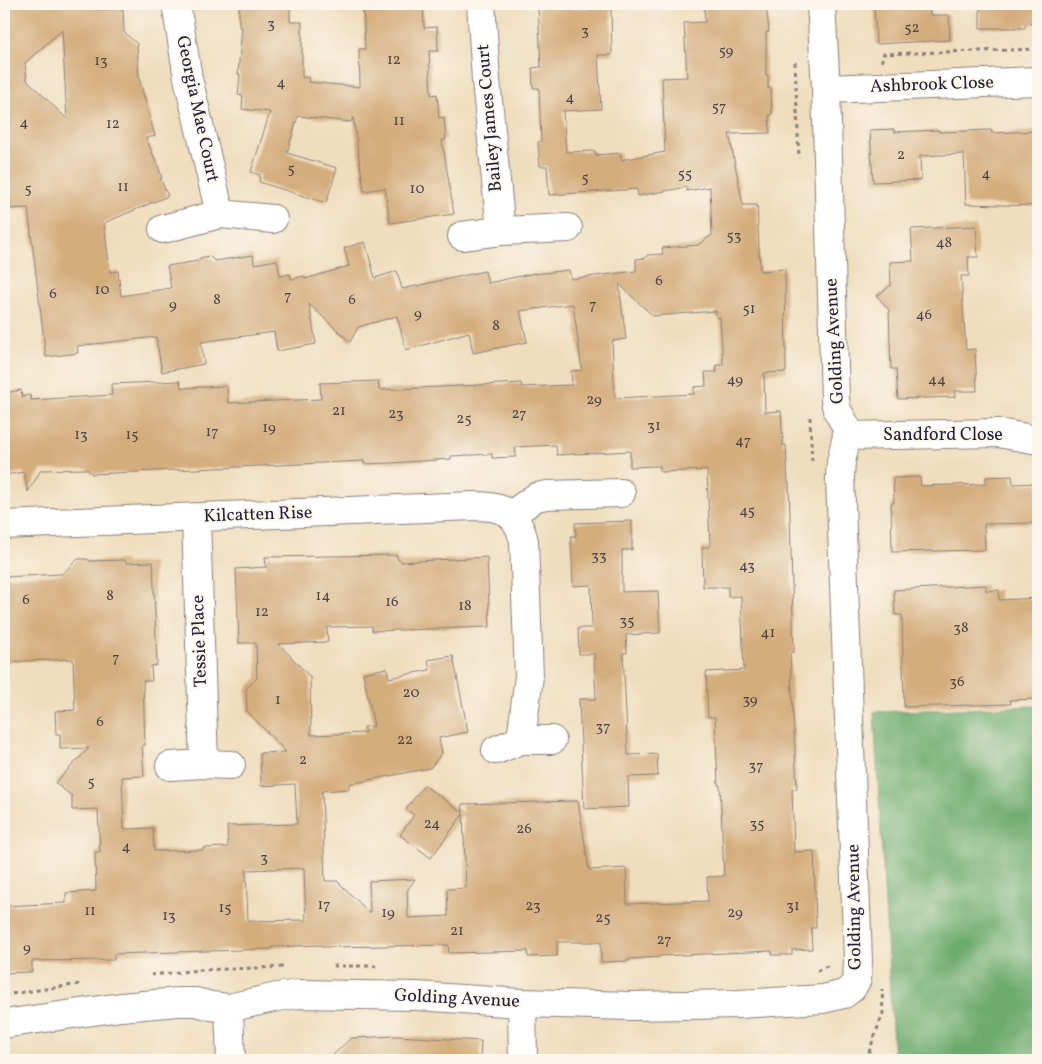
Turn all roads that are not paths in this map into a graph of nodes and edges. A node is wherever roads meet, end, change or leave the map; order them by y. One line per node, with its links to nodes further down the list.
1 (176, 4): 6 (street, Georgia Mae Court)
2 (481, 4): 10 (street, Bailey James Court)
3 (822, 4): 5 (street, Golding Avenue)
4 (1038, 81): 5 (street, Ashbrook Close)
5 (826, 89): 12 (street, Golding Avenue)
6 (220, 214): 7 (street); 9 (street)
7 (273, 219)
8 (568, 228): 10 (street)
9 (163, 229)
10 (501, 231): 11 (street)
11 (462, 236)
12 (847, 436): 13 (street, Sandford Close); 24 (street, Golding Avenue)
13 (1038, 440)
14 (621, 493): 15 (street)
15 (511, 515): 16 (street, Kilcatten Rise); 18 (street)
16 (196, 518): 17 (street, Kilcatten Rise); 21 (street, Tessie Place)
17 (4, 525)
18 (521, 740): 19 (street); 20 (street)
19 (552, 740)
20 (496, 750)
21 (204, 764): 22 (street); 23 (street)
22 (231, 765)
23 (170, 766)
24 (522, 1003): 25 (street, Golding Avenue); 28 (street)
25 (229, 1008): 26 (street, Golding Avenue); 27 (street)
26 (4, 1024)
27 (231, 1060)
28 (523, 1060)

